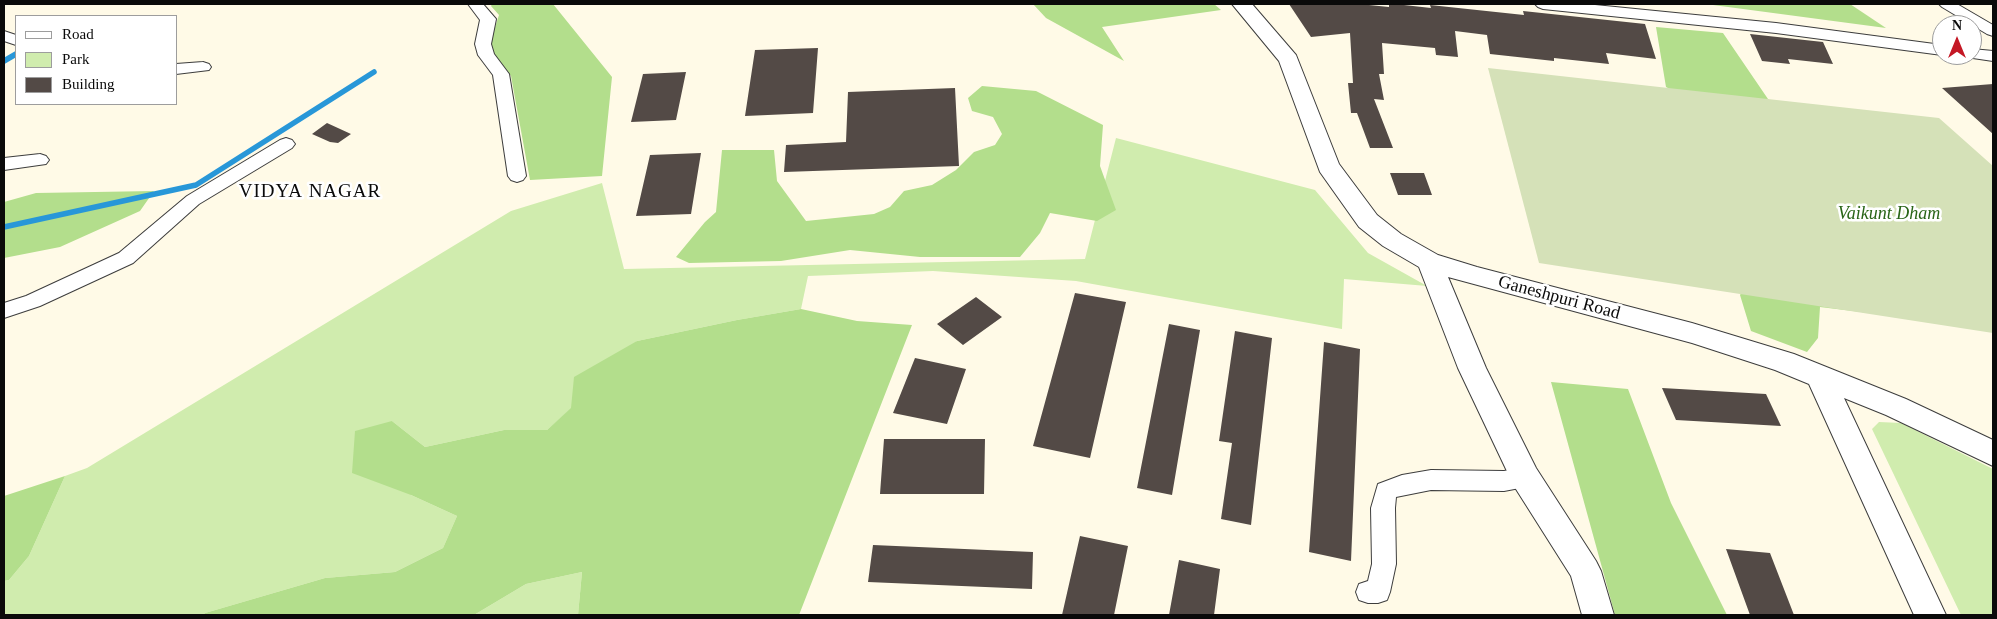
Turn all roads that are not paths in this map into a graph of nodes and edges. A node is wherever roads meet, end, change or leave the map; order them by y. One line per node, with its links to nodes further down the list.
1 (476, 4): 12 (street)
2 (1242, 4): 13 (street, Ganeshpuri Road)
3 (1543, 4): 6 (street)
4 (1948, 4): 5 (street)
5 (1993, 31)
6 (1932, 49)
7 (203, 67): 8 (street)
8 (178, 69)
9 (286, 144): 14 (street)
10 (40, 160): 11 (street)
11 (4, 164)
12 (517, 176)
13 (1429, 261): 15 (street, Ganeshpuri Road); 17 (street)
14 (4, 311)
15 (1819, 375): 16 (street, Ganeshpuri Road); 20 (street)
16 (1993, 454)
17 (1525, 477): 18 (street); 19 (street)
18 (1368, 592)
19 (1598, 615)
20 (1930, 615)

